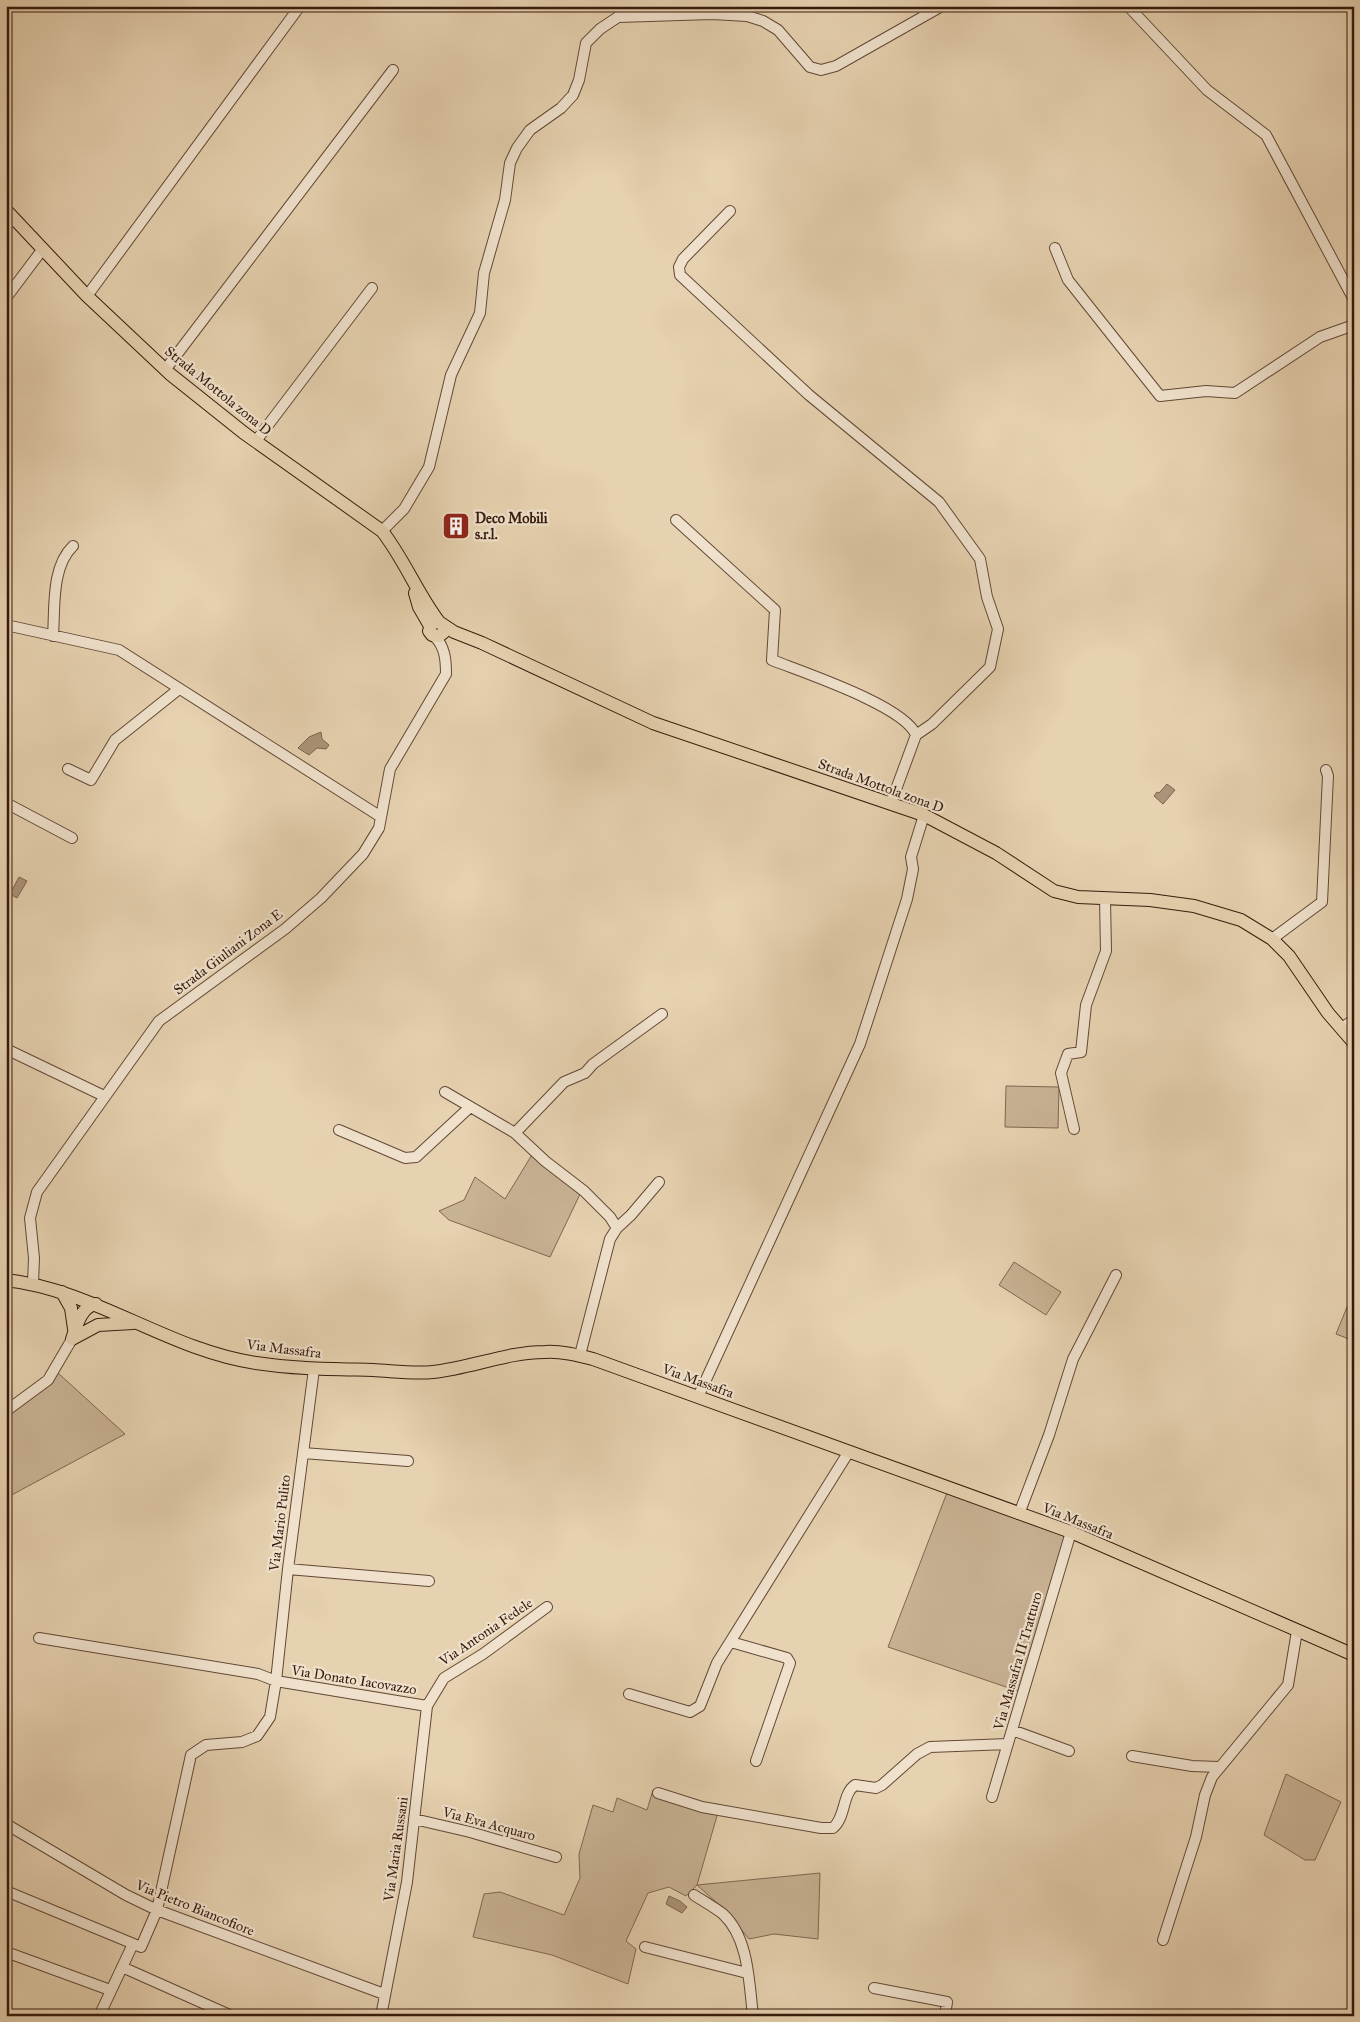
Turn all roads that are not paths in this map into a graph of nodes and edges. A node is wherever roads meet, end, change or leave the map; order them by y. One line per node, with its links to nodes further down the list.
1 (300, 6): 11 (street)
2 (942, 6): 4 (street)
3 (1128, 6): 13 (street)
4 (631, 12): 18 (street)
5 (393, 70): 15 (street)
6 (6, 210): 9 (main road, Strada Mottola zona D)
7 (730, 211): 24 (street)
8 (1055, 248): 14 (street)
9 (42, 250): 11 (main road, Strada Mottola zona D); 12 (street)
10 (372, 288): 16 (street)
11 (87, 296): 15 (main road, Strada Mottola zona D)
12 (6, 298)
13 (1354, 300)
14 (1354, 325)
15 (165, 370): 16 (main road, Strada Mottola zona D)
16 (256, 441): 18 (main road, Strada Mottola zona D)
17 (676, 520): 24 (street)
18 (382, 531): 21 (main road, Strada Mottola zona D)
19 (73, 546): 22 (street)
20 (6, 625): 22 (street)
21 (439, 632): 28 (main road, Strada Mottola zona D); 30 (street, Strada Giuliani Zona E)
22 (53, 636): 23 (street)
23 (179, 689): 25 (street); 30 (street)
24 (916, 735): 28 (street)
25 (68, 769)
26 (1326, 770): 33 (street)
27 (6, 803): 31 (street)
28 (891, 803): 29 (main road, Strada Mottola zona D)
29 (924, 815): 32 (main road, Strada Mottola zona D); 57 (street)
30 (381, 817): 40 (street, Strada Giuliani Zona E)
31 (72, 838)
32 (1105, 899): 33 (main road, Strada Mottola zona D); 43 (street)
33 (1272, 939): 36 (main road, Strada Mottola zona D)
34 (662, 1014): 44 (street)
35 (1354, 1020): 36 (street)
36 (1340, 1028): 37 (main road, Strada Mottola zona D)
37 (1354, 1044)
38 (6, 1049): 40 (street)
39 (445, 1092): 41 (street)
40 (104, 1096): 49 (street, Strada Giuliani Zona E)
41 (469, 1108): 42 (street); 44 (street)
42 (338, 1130)
43 (1074, 1130)
44 (515, 1133): 46 (street)
45 (659, 1182): 46 (street)
46 (617, 1228): 55 (street)
47 (1116, 1275): 62 (street)
48 (6, 1280): 49 (main road, Via Massafra)
49 (33, 1283): 50 (main road, Via Massafra)
50 (62, 1292): 51 (main road, Via Massafra); 54 (main road)
51 (96, 1304): 52 (main road, Via Massafra); 53 (main road); 54 (main road)
52 (138, 1323): 53 (main road); 56 (main road, Via Massafra)
53 (88, 1329): 54 (main road)
54 (73, 1335): 58 (street)
55 (580, 1355): 56 (main road, Via Massafra); 57 (main road, Via Massafra)
56 (314, 1369): 59 (street, Via Mario Pulito)
57 (698, 1397): 60 (main road, Via Massafra)
58 (6, 1412)
59 (303, 1453): 61 (street); 64 (street, Via Mario Pulito)
60 (848, 1453): 62 (main road, Via Massafra); 69 (street)
61 (408, 1461)
62 (1019, 1514): 63 (main road, Via Massafra)
63 (1071, 1532): 67 (main road, Via Massafra); 74 (street, Via Massafra II Tratturo)
64 (288, 1569): 65 (street); 71 (street, Via Mario Pulito)
65 (428, 1581)
66 (547, 1607): 73 (street, Via Antonia Fedele)
67 (1296, 1631): 70 (main road, Via Massafra); 79 (street)
68 (39, 1638): 71 (street, Via Donato Iacovazzo)
69 (731, 1642): 72 (street); 78 (street)
70 (1354, 1655)
71 (276, 1681): 73 (street, Via Donato Iacovazzo); 87 (street, Via Mario Pulito)
72 (629, 1694)
73 (427, 1706): 82 (street, Via Maria Russani)
74 (1012, 1730): 75 (street, Via Massafra II Tratturo); 76 (street)
75 (1008, 1744): 80 (street); 81 (street, Via Massafra II Tratturo)
76 (1069, 1751)
77 (1132, 1756): 79 (street)
78 (756, 1760)
79 (1218, 1767): 88 (street)
80 (658, 1793)
81 (992, 1797)
82 (414, 1819): 84 (street, Via Eva Acquaro); 96 (street, Via Maria Russani)
83 (6, 1824): 87 (street, Via Pietro Biancofiore)
84 (556, 1857)
85 (6, 1891): 89 (street)
86 (694, 1895): 93 (street)
87 (157, 1910): 89 (street, Via Mario Pulito); 96 (street, Via Pietro Biancofiore)
88 (1163, 1940)
89 (133, 1944): 92 (street)
90 (645, 1947): 93 (street)
91 (6, 1952): 95 (street)
92 (122, 1967): 95 (street); 98 (street)
93 (747, 1972): 100 (street)
94 (874, 1988): 101 (street)
95 (110, 1990): 97 (street)
96 (384, 1994): 99 (street, Via Maria Russani)
97 (109, 2016)
98 (232, 2016)
99 (381, 2016)
100 (753, 2016)
101 (945, 2016)

